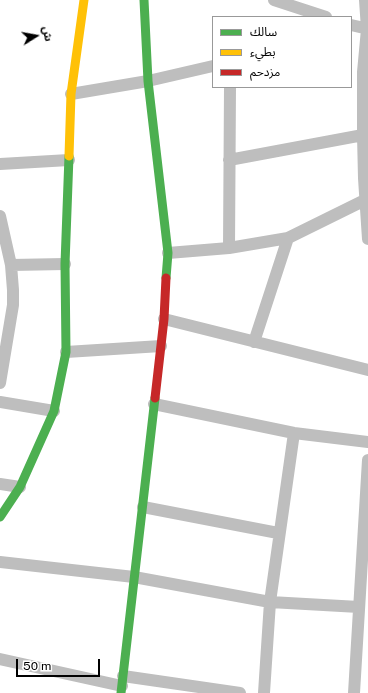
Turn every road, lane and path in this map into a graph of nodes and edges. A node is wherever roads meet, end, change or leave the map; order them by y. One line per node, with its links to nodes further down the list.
1 (84, 0): 11 (street)
2 (144, 0): 9 (street)
3 (365, 0): 7 (street)
4 (278, 1): 5 (street)
5 (323, 16)
6 (352, 26): 7 (street)
7 (367, 29): 12 (street)
8 (212, 66): 9 (street)
9 (148, 81): 11 (street); 23 (street)
10 (230, 88): 15 (street)
11 (71, 94): 14 (street)
12 (366, 116): 13 (street)
13 (363, 135): 15 (street); 17 (street)
14 (70, 160): 16 (street); 24 (street)
15 (229, 160): 22 (street)
16 (0, 164)
17 (366, 178): 18 (street)
18 (365, 200): 20 (street); 21 (street)
19 (0, 216): 25 (street)
20 (288, 238): 22 (street); 27 (street)
21 (368, 239)
22 (228, 248): 23 (street)
23 (168, 253): 26 (street)
24 (65, 264): 25 (street); 29 (street)
25 (11, 265): 31 (street)
26 (164, 319): 27 (street); 28 (street)
27 (254, 342): 30 (street)
28 (161, 346): 29 (street); 33 (street)
29 (66, 352): 34 (street)
30 (368, 370)
31 (0, 383)
32 (0, 402): 34 (street)
33 (154, 404): 35 (street); 40 (street)
34 (54, 411): 39 (street)
35 (294, 433): 36 (street); 42 (street)
36 (368, 442)
37 (368, 460): 46 (street)
38 (0, 484): 39 (street)
39 (20, 487): 41 (street)
40 (143, 507): 42 (street); 44 (street)
41 (0, 517)
42 (278, 532): 45 (street)
43 (0, 562): 44 (street)
44 (134, 577): 45 (street); 48 (street)
45 (270, 602): 46 (street); 50 (street)
46 (359, 607): 51 (street)
47 (0, 659): 48 (street)
48 (122, 685): 49 (street)
49 (240, 693)
50 (264, 693)
51 (354, 693)

